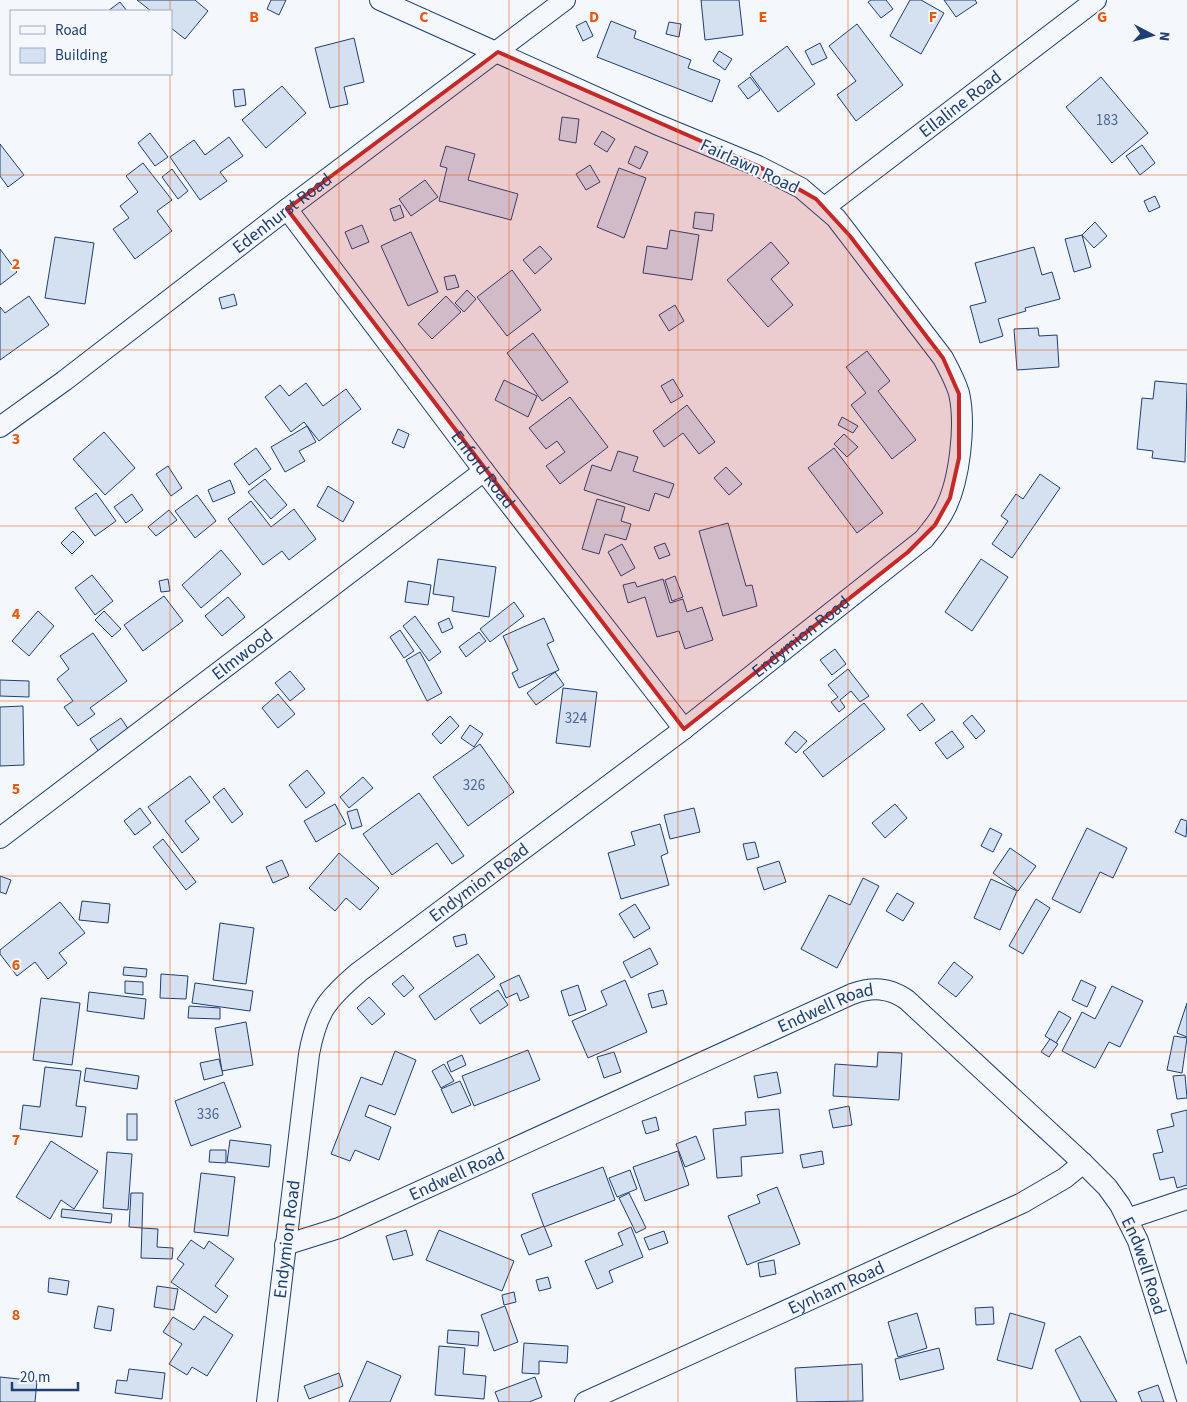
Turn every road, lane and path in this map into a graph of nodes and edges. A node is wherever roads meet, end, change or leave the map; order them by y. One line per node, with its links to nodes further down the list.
1 (380, 0): 4 (street, Fairlawn Road)
2 (565, 0): 4 (street, Edenhurst Road)
3 (1096, 0): 5 (street, Ellaline Road)
4 (498, 52): 5 (street, Fairlawn Road); 6 (street, Edenhurst Road)
5 (825, 207): 9 (street, Fairlawn Road)
6 (287, 209): 7 (street, Edenhurst Road); 8 (street, Enford Road)
7 (0, 427)
8 (484, 471): 10 (street, Enford Road); 11 (street, Elmwood)
9 (945, 510): 10 (street, Endymion Road)
10 (684, 729): 15 (street, Endymion Road)
11 (0, 838)
12 (1082, 1163): 14 (street, Endwell Road); 15 (street, Endwell Road); 18 (street, Eynham Road)
13 (1187, 1199): 14 (street)
14 (1127, 1219): 16 (street, Endwell Road)
15 (285, 1245): 17 (street, Endymion Road)
16 (1187, 1399)
17 (267, 1402)
18 (585, 1402)

